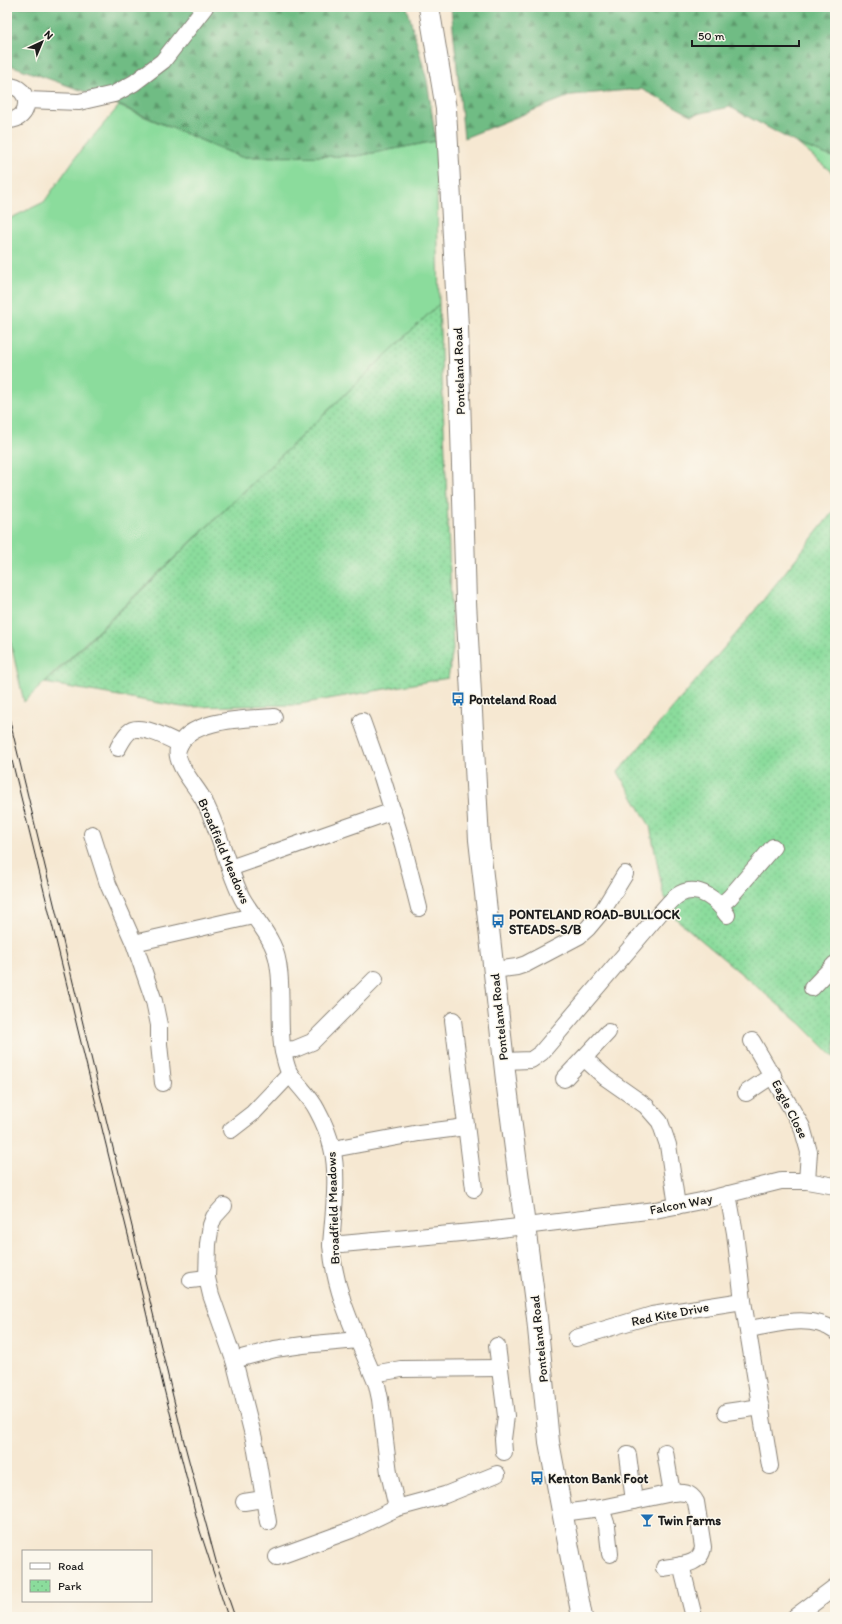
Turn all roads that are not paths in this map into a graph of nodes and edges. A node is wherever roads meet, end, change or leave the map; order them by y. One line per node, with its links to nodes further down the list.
1 (205, 7): 4 (street)
2 (429, 7): 19 (main road, Ponteland Road)
3 (7, 86): 4 (street)
4 (26, 100): 5 (street)
5 (7, 120)
6 (274, 717): 8 (street)
7 (362, 721): 10 (street)
8 (180, 744): 9 (street); 13 (street, Broadfield Meadows)
9 (118, 748)
10 (393, 811): 13 (street); 15 (street)
11 (92, 834): 17 (street)
12 (773, 847): 27 (street)
13 (230, 868): 16 (street, Broadfield Meadows)
14 (625, 874): 19 (street)
15 (419, 908)
16 (253, 916): 17 (street); 25 (street, Broadfield Meadows)
17 (134, 943): 31 (street)
18 (835, 964): 21 (street)
19 (494, 970): 27 (main road, Ponteland Road)
20 (375, 979): 25 (street)
21 (812, 988)
22 (453, 1020): 33 (street)
23 (608, 1032): 26 (street)
24 (752, 1041): 29 (street, Eagle Close)
25 (283, 1050): 28 (street, Broadfield Meadows)
26 (584, 1058): 30 (street); 41 (street)
27 (504, 1061): 42 (main road, Ponteland Road)
28 (290, 1074): 34 (street); 35 (street, Broadfield Meadows)
29 (773, 1075): 32 (street); 36 (street, Eagle Close)
30 (564, 1079)
31 (164, 1083)
32 (746, 1093)
33 (466, 1127): 35 (street); 38 (street)
34 (231, 1130)
35 (333, 1149): 43 (street, Broadfield Meadows)
36 (807, 1182): 37 (street, Falcon Way); 39 (street, Falcon Way)
37 (835, 1186)
38 (474, 1189)
39 (728, 1194): 41 (street, Falcon Way); 46 (street)
40 (224, 1206): 44 (street)
41 (678, 1206): 42 (street, Falcon Way)
42 (525, 1226): 43 (street, Falcon Way); 68 (main road, Ponteland Road)
43 (331, 1245): 50 (street, Broadfield Meadows)
44 (207, 1278): 45 (street); 52 (street)
45 (190, 1280)
46 (743, 1301): 47 (street); 49 (street, Red Kite Drive)
47 (748, 1329): 48 (street); 55 (street)
48 (835, 1331)
49 (576, 1338)
50 (358, 1340): 52 (street); 54 (street, Broadfield Meadows)
51 (497, 1346): 53 (street)
52 (234, 1360): 63 (street)
53 (500, 1368): 54 (street); 57 (street)
54 (373, 1374): 66 (street, Broadfield Meadows)
55 (761, 1407): 56 (street); 60 (street)
56 (726, 1412)
57 (504, 1452)
58 (665, 1452): 62 (street)
59 (628, 1455): 64 (street)
60 (770, 1466)
61 (498, 1474): 66 (street)
62 (672, 1493): 64 (street); 72 (street)
63 (264, 1499): 65 (street); 69 (street)
64 (634, 1501): 67 (street)
65 (244, 1502)
66 (397, 1508): 71 (street)
67 (601, 1508): 68 (street); 70 (street)
68 (562, 1514): 75 (main road, Ponteland Road)
69 (268, 1522)
70 (610, 1554)
71 (277, 1557)
72 (681, 1565): 73 (street); 76 (street)
73 (664, 1568)
74 (835, 1587): 77 (street)
75 (582, 1617)
76 (694, 1617)
77 (795, 1617)

